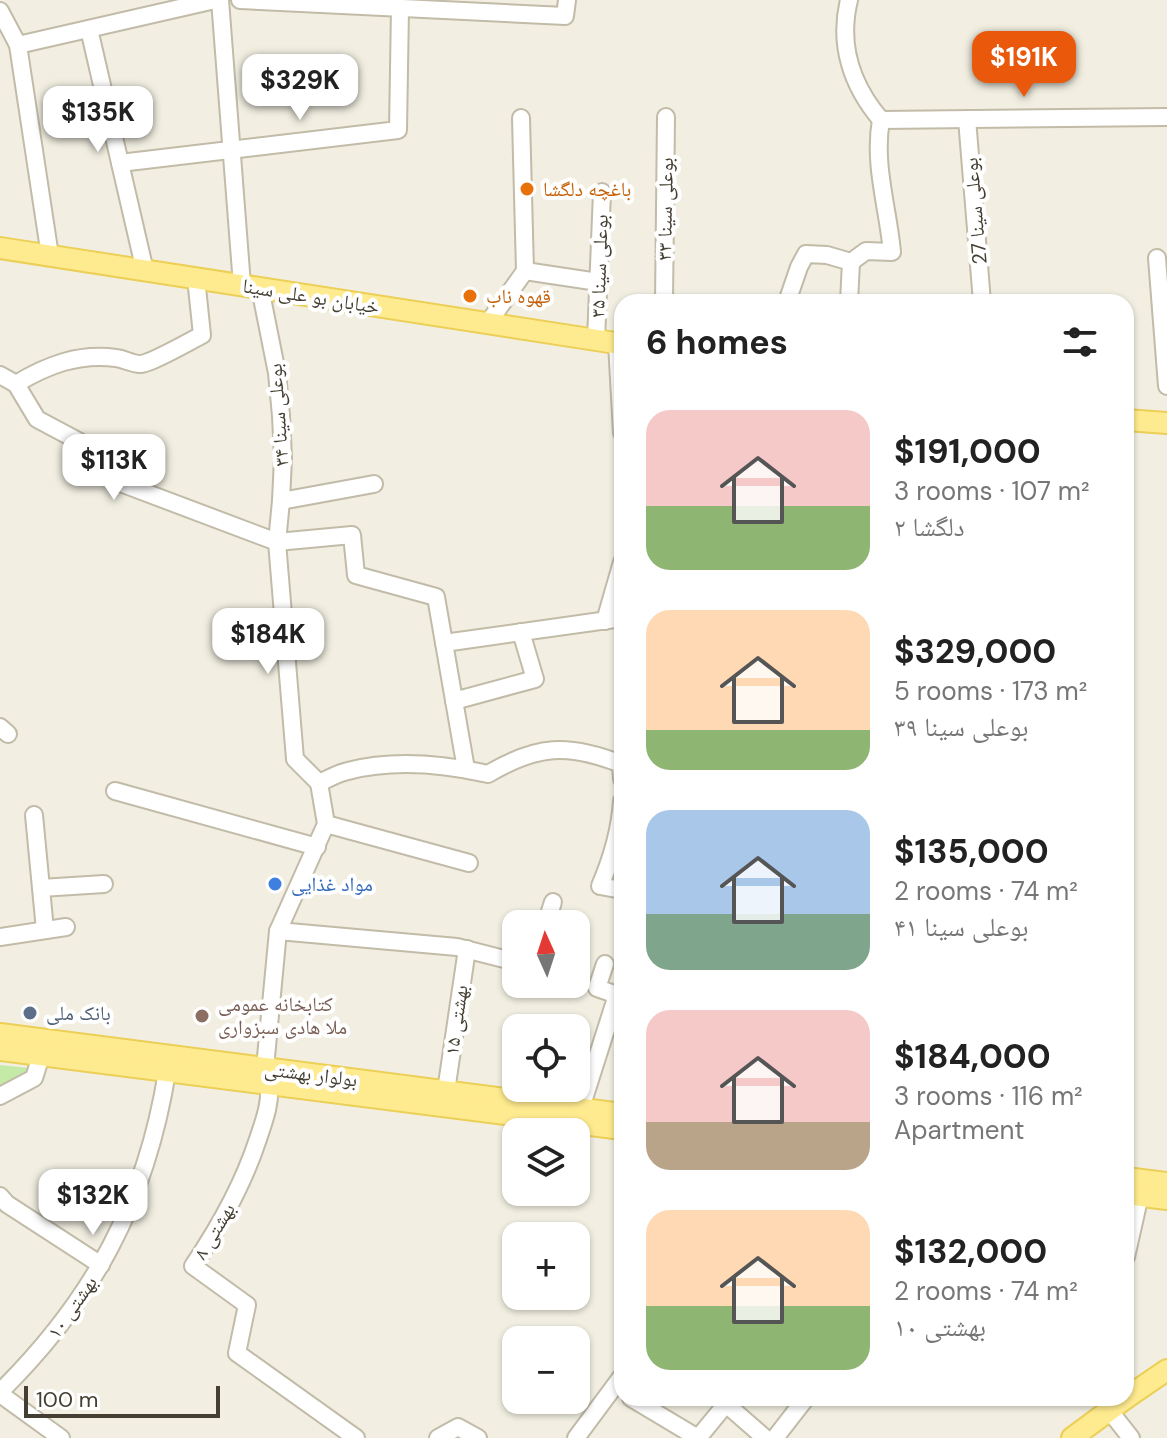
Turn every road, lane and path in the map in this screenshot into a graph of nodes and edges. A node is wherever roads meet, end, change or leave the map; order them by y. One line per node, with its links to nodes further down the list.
1 (218, 0): 7 (street); 14 (street, بوعلی سینا ۳۴)
2 (240, 0): 5 (street)
3 (567, 0): 5 (street)
4 (849, 0): 13 (street)
5 (400, 8): 14 (street)
6 (0, 11): 8 (street)
7 (89, 29): 8 (street); 15 (street)
8 (18, 45): 18 (street)
9 (666, 117): 26 (street, بوعلی سینا ۳۳)
10 (1167, 117): 12 (street)
11 (521, 118): 22 (street)
12 (967, 119): 13 (street); 29 (street, بوعلی سینا 27)
13 (881, 120): 20 (street)
14 (232, 150): 15 (street); 25 (street, بوعلی سینا ۳۴)
15 (120, 163): 21 (street)
16 (602, 192): 24 (street, بوعلی سینا ۳۵)
17 (0, 248): 18 (main road, خیابان بو علی سینا)
18 (50, 256): 21 (main road, خیابان بو علی سینا)
19 (1157, 258): 35 (street)
20 (851, 262): 27 (street); 28 (street)
21 (145, 271): 23 (main road, خیابان بو علی سینا)
22 (525, 271): 24 (street); 30 (street)
23 (196, 278): 25 (main road, خیابان بو علی سینا); 34 (street)
24 (598, 282): 31 (street, بوعلی سینا ۳۵)
25 (251, 287): 30 (main road, خیابان بو علی سینا); 39 (street, بوعلی سینا ۳۴)
26 (664, 294)
27 (790, 294)
28 (849, 294)
29 (981, 294)
30 (488, 323): 31 (main road, خیابان بو علی سینا)
31 (596, 340): 32 (main road, خیابان بو علی سینا)
32 (614, 343)
33 (0, 375): 34 (street)
34 (16, 384): 40 (street)
35 (1167, 386)
36 (1134, 421): 37 (main road)
37 (1167, 423)
38 (374, 484): 39 (street)
39 (281, 501): 40 (street, بوعلی سینا ۳۴)
40 (277, 542): 43 (street); 47 (street, بوعلی سینا ۳۴)
41 (613, 620): 42 (street)
42 (521, 632): 43 (street); 44 (street)
43 (444, 643): 44 (street)
44 (454, 701): 46 (street)
45 (614, 761): 46 (street)
46 (466, 769): 47 (street)
47 (319, 783): 50 (street)
48 (115, 791): 51 (street)
49 (34, 815): 55 (street)
50 (326, 824): 51 (street); 53 (street)
51 (317, 847): 61 (street)
52 (614, 849): 56 (street)
53 (469, 863)
54 (104, 884): 55 (street)
55 (41, 888): 60 (street)
56 (614, 889)
57 (553, 902): 58 (street)
58 (550, 910)
59 (66, 927): 60 (street)
60 (45, 930): 62 (street)
61 (278, 931): 63 (street); 72 (street)
62 (0, 937)
63 (467, 949): 64 (street); 73 (street, بهشتی ۱۵)
64 (502, 958)
65 (605, 964): 66 (street)
66 (614, 994)
67 (614, 1004): 75 (street)
68 (0, 1034): 72 (main road, بولوار بهشتی)
69 (0, 1050): 70 (main road, بولوار بهشتی)
70 (41, 1056): 71 (main road, بولوار بهشتی); 74 (street)
71 (167, 1072): 72 (main road, بولوار بهشتی); 83 (street, بهشتی ۱۰)
72 (268, 1076): 73 (main road, بولوار بهشتی); 77 (main road, بولوار بهشتی); 95 (street, بهشتی ۸)
73 (446, 1091): 75 (main road, بولوار بهشتی)
74 (0, 1096)
75 (581, 1108): 76 (main road, بولوار بهشتی)
76 (614, 1113)
77 (614, 1128)
78 (1134, 1179): 79 (main road)
79 (1167, 1183)
80 (1134, 1194): 82 (main road)
81 (0, 1196): 83 (street)
82 (1167, 1199)
83 (101, 1265): 87 (street, بهشتی ۱۰)
84 (1167, 1370): 85 (main road)
85 (1134, 1391)
86 (614, 1392): 98 (street)
87 (0, 1393): 94 (street)
88 (644, 1406): 99 (street)
89 (724, 1406): 99 (street)
90 (733, 1406): 100 (street)
91 (800, 1406): 101 (street)
92 (1113, 1406): 102 (main road)
93 (1121, 1406): 103 (street)
94 (61, 1438)
95 (356, 1438)
96 (438, 1438): 97 (street)
97 (478, 1438)
98 (576, 1438)
99 (698, 1438)
100 (765, 1438)
101 (775, 1438)
102 (1072, 1438)
103 (1131, 1438)

